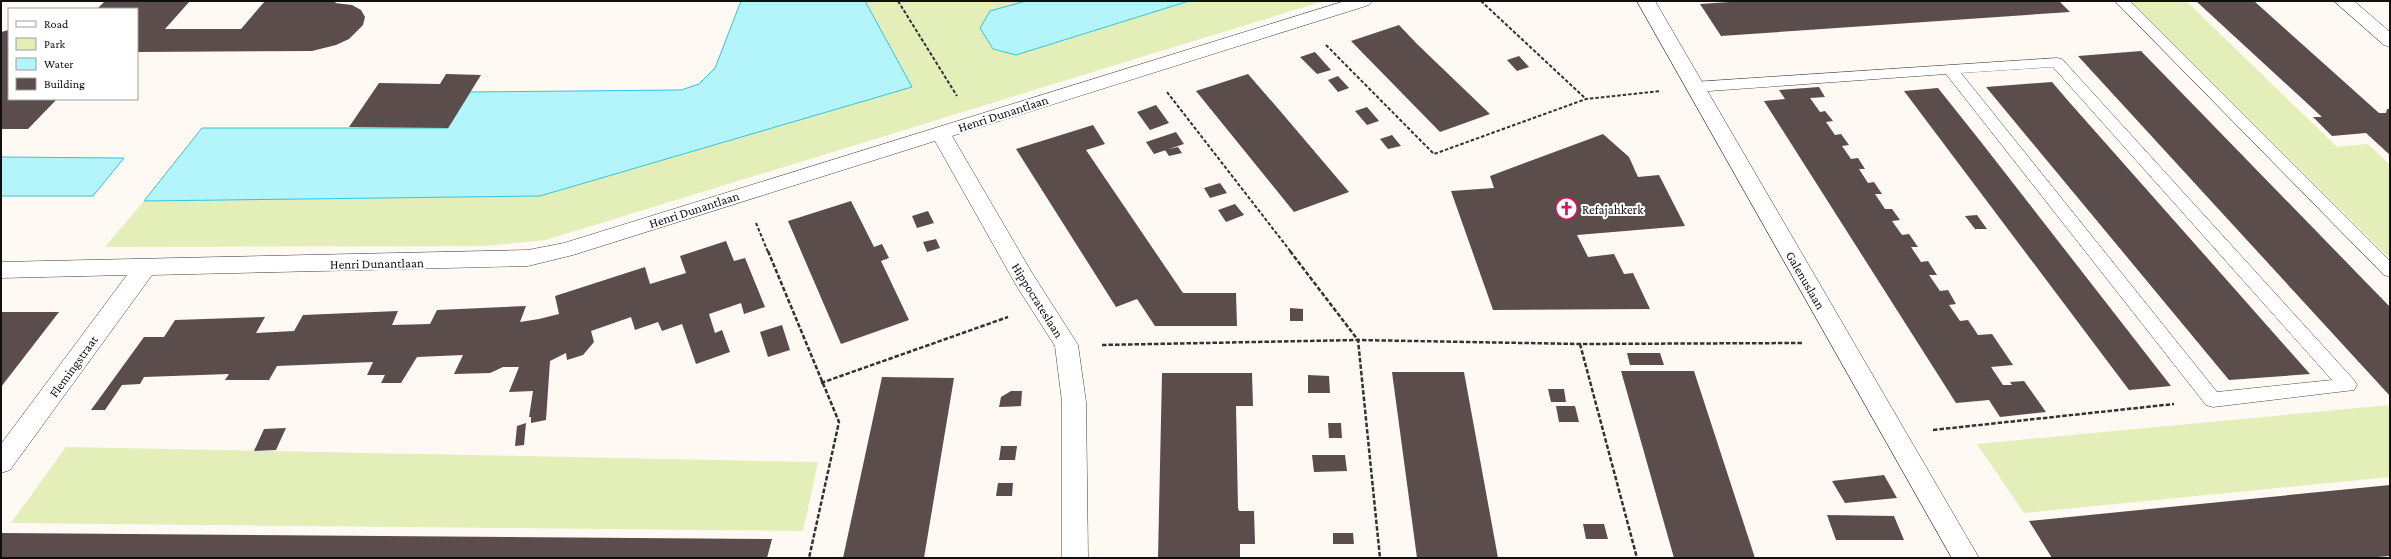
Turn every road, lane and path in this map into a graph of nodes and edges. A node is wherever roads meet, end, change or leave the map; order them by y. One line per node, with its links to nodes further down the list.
1 (898, 1): 13 (path)
2 (1362, 1): 7 (street, Henri Dunantlaan)
3 (1481, 1): 12 (path)
4 (1646, 1): 11 (street, Galenuslaan)
5 (2122, 1): 18 (lane)
6 (2343, 1): 8 (street)
7 (1301, 19): 9 (street, Henri Dunantlaan); 12 (path)
8 (2390, 41)
9 (1148, 67): 13 (street, Henri Dunantlaan); 20 (path)
10 (1950, 69): 11 (lane); 25 (lane); 25 (lane)
11 (1695, 87): 12 (path); 21 (street, Galenuslaan)
12 (1586, 99)
13 (972, 123): 14 (street, Henri Dunantlaan)
14 (940, 133): 15 (street, Henri Dunantlaan); 19 (street, Hippocrateslaan)
15 (744, 193): 16 (street, Henri Dunantlaan); 24 (path)
16 (144, 269): 17 (street, Henri Dunantlaan); 27 (street, Flemingstraat)
17 (1, 270)
18 (2390, 271)
19 (1042, 306): 23 (street, Hippocrateslaan); 24 (path)
20 (1358, 340): 22 (path); 23 (path); 30 (path)
21 (1842, 342): 22 (path); 26 (street, Galenuslaan)
22 (1580, 344): 31 (path)
23 (1066, 345): 29 (street, Hippocrateslaan)
24 (822, 383): 28 (path)
25 (2213, 400): 26 (path)
26 (1895, 435): 32 (street, Galenuslaan)
27 (1, 464)
28 (809, 558)
29 (1075, 558)
30 (1380, 558)
31 (1637, 558)
32 (1966, 558)

